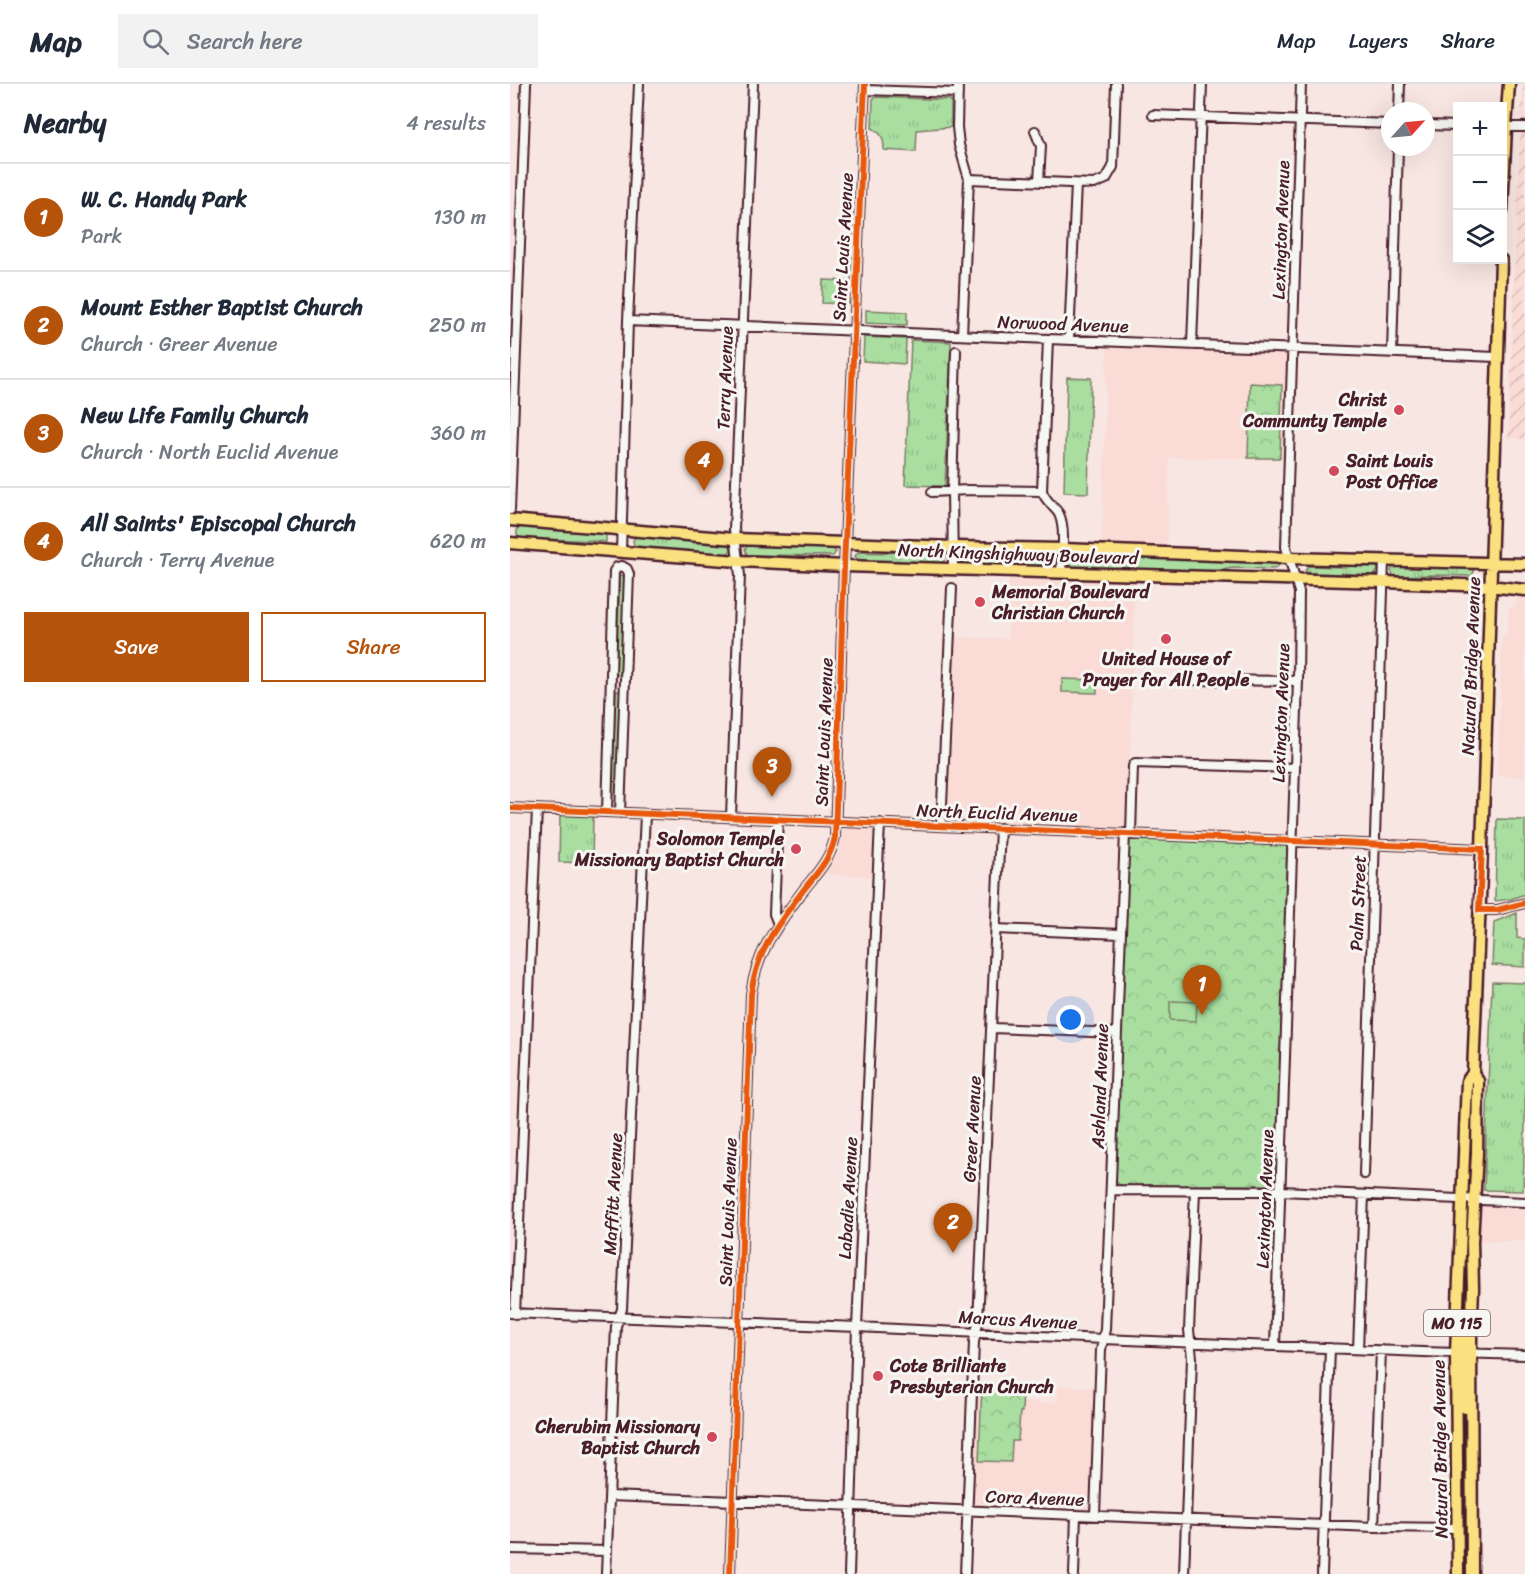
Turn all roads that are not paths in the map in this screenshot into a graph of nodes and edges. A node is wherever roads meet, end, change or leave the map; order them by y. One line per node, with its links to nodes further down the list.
1 (526, 84): 44 (street)
2 (639, 84): 30 (street)
3 (753, 84): 31 (street, Terry Avenue)
4 (958, 84): 11 (street)
5 (1116, 84): 27 (street)
6 (1202, 84): 15 (street)
7 (1301, 84): 16 (street, Lexington Avenue)
8 (1400, 84): 12 (street)
9 (1509, 84): 13 (main road)
10 (865, 87): 11 (street); 32 (street, Saint Louis Avenue)
11 (958, 93): 25 (street)
12 (1400, 102)
13 (1507, 102)
14 (1154, 115): 15 (street)
15 (1201, 117): 16 (street); 36 (street)
16 (1299, 120): 17 (street); 37 (street, Lexington Avenue)
17 (1381, 124)
18 (1435, 125): 19 (street)
19 (1453, 126)
20 (1507, 127): 21 (street)
21 (1525, 127)
22 (1035, 130): 26 (street)
23 (1398, 156): 39 (street)
24 (1504, 156): 28 (main road)
25 (969, 179): 26 (street); 33 (street)
26 (1039, 181): 27 (street)
27 (1076, 184): 35 (street)
28 (1503, 210)
29 (1501, 264): 40 (main road, Natural Bridge Avenue)
30 (628, 321): 31 (street, Norwood Avenue); 46 (street)
31 (743, 326): 32 (street, Norwood Avenue); 47 (street, Terry Avenue)
32 (854, 331): 33 (street, Norwood Avenue); 49 (street, Saint Louis Avenue)
33 (962, 335): 34 (street, Norwood Avenue)
34 (1048, 339): 35 (street, Norwood Avenue); 42 (street)
35 (1069, 339): 36 (street, Norwood Avenue)
36 (1192, 344): 37 (street, Norwood Avenue)
37 (1292, 348): 39 (street, Norwood Avenue); 53 (street, Lexington Avenue)
38 (956, 351): 41 (street)
39 (1392, 353): 40 (street, Norwood Avenue)
40 (1497, 357): 56 (main road, Natural Bridge Avenue)
41 (952, 491): 42 (street); 43 (street); 50 (street)
42 (1042, 491): 51 (street)
43 (932, 492)
44 (510, 510)
45 (510, 520): 46 (main road, North Kingshighway Boulevard)
46 (622, 529): 47 (main road, North Kingshighway Boulevard); 52 (street)
47 (735, 539): 49 (main road, North Kingshighway Boulevard); 55 (street, Terry Avenue)
48 (510, 543): 52 (main road, North Kingshighway Boulevard)
49 (846, 543): 50 (main road, North Kingshighway Boulevard); 58 (street, Saint Louis Avenue)
50 (953, 547): 51 (main road, North Kingshighway Boulevard); 59 (street)
51 (1063, 549): 53 (main road, North Kingshighway Boulevard); 60 (street)
52 (621, 552): 55 (main road, North Kingshighway Boulevard)
53 (1289, 558): 54 (main road, North Kingshighway Boulevard); 61 (street, Lexington Avenue)
54 (1384, 560): 56 (main road, North Kingshighway Boulevard); 62 (street, Palm Street)
55 (738, 561): 58 (main road, North Kingshighway Boulevard); 74 (street, Terry Avenue)
56 (1490, 563): 57 (main road, North Kingshighway Boulevard); 63 (main road, Natural Bridge Avenue)
57 (1525, 564)
58 (844, 566): 59 (main road, North Kingshighway Boulevard); 76 (street, Saint Louis Avenue)
59 (953, 569): 60 (main road, North Kingshighway Boulevard)
60 (1061, 572): 61 (main road, North Kingshighway Boulevard)
61 (1296, 580): 62 (main road, North Kingshighway Boulevard); 67 (street, Lexington Avenue)
62 (1384, 582): 63 (main road, North Kingshighway Boulevard); 82 (street, Palm Street)
63 (1490, 586): 65 (main road, North Kingshighway Boulevard); 83 (main road, Natural Bridge Avenue)
64 (952, 588): 78 (street)
65 (1525, 590)
66 (1185, 680): 67 (street)
67 (1298, 681): 68 (street, Lexington Avenue)
68 (1294, 768): 80 (street, Ashland Avenue); 81 (street, Lexington Avenue)
69 (510, 808): 70 (street, North Euclid Avenue)
70 (537, 809): 71 (street, North Euclid Avenue); 99 (street)
71 (607, 812): 72 (street, North Euclid Avenue); 72 (street)
72 (620, 813): 73 (street, North Euclid Avenue)
73 (645, 814): 74 (street, North Euclid Avenue); 100 (street, Maffitt Avenue)
74 (731, 817): 75 (street, North Euclid Avenue)
75 (778, 819): 76 (street, North Euclid Avenue); 86 (street)
76 (836, 822): 77 (street, North Euclid Avenue); 86 (street, Saint Louis Avenue)
77 (880, 823): 78 (street, North Euclid Avenue); 102 (street, Labadie Avenue)
78 (941, 826): 79 (street, North Euclid Avenue)
79 (1000, 828): 80 (street, North Euclid Avenue); 87 (street, Greer Avenue)
80 (1128, 833): 81 (street, North Euclid Avenue); 88 (street, Ashland Avenue)
81 (1292, 840): 82 (street, North Euclid Avenue); 95 (street, Lexington Avenue)
82 (1375, 845): 83 (street, North Euclid Avenue); 92 (street, Palm Street)
83 (1482, 849): 85 (main road, Natural Bridge Avenue)
84 (1525, 903): 85 (street)
85 (1479, 910): 91 (main road, Natural Bridge Avenue)
86 (778, 924): 101 (street, Saint Louis Avenue)
87 (996, 929): 88 (street); 89 (street, Greer Avenue)
88 (1120, 934): 90 (street, Ashland Avenue)
89 (992, 1028): 90 (street); 103 (street, Greer Avenue)
90 (1117, 1033): 93 (street, Ashland Avenue)
91 (1473, 1073): 97 (main road, Natural Bridge Avenue); 97 (main road, Natural Bridge Avenue)
92 (1364, 1174)
93 (1111, 1190): 94 (street); 104 (street, Ashland Avenue)
94 (1195, 1191): 95 (street); 105 (street)
95 (1281, 1191): 96 (street); 106 (street, Lexington Avenue)
96 (1364, 1195): 97 (street); 108 (street)
97 (1469, 1199): 98 (street); 110 (main road, Natural Bridge Avenue); 110 (main road, Natural Bridge Avenue)
98 (1525, 1202)
99 (512, 1313): 100 (street, Marcus Avenue)
100 (619, 1317): 101 (street, Marcus Avenue); 112 (street, Maffitt Avenue)
101 (739, 1322): 102 (street, Marcus Avenue); 113 (street, Saint Louis Avenue)
102 (857, 1327): 103 (street, Marcus Avenue); 114 (street, Labadie Avenue)
103 (976, 1332): 104 (street, Marcus Avenue); 115 (street, Greer Avenue)
104 (1103, 1339): 105 (street, Marcus Avenue); 117 (street, Ashland Avenue)
105 (1190, 1342): 106 (street, Marcus Avenue); 118 (street)
106 (1275, 1346): 107 (street, Marcus Avenue)
107 (1330, 1348): 108 (street, Marcus Avenue); 119 (street)
108 (1358, 1349): 109 (street, Marcus Avenue)
109 (1381, 1350): 110 (street, Marcus Avenue); 120 (street)
110 (1463, 1353): 111 (street, Marcus Avenue); 121 (main road, Natural Bridge Avenue / MO 115); 132 (main road, Natural Bridge Avenue)
111 (1525, 1355)
112 (610, 1496): 113 (street, Cora Avenue); 123 (street, Maffitt Avenue)
113 (732, 1501): 114 (street, Cora Avenue); 125 (street, Saint Louis Avenue)
114 (851, 1506): 115 (street, Cora Avenue); 126 (street, Labadie Avenue)
115 (968, 1510): 116 (street, Cora Avenue); 127 (street, Greer Avenue)
116 (1076, 1515): 117 (street, Cora Avenue); 128 (street)
117 (1095, 1515): 118 (street, Cora Avenue)
118 (1185, 1519): 119 (street, Cora Avenue); 129 (street)
119 (1324, 1524): 120 (street, Cora Avenue); 130 (street)
120 (1374, 1527): 121 (street, Cora Avenue)
121 (1458, 1528): 131 (main road, Natural Bridge Avenue / MO 115)
122 (510, 1549): 123 (street)
123 (607, 1551): 124 (street, Maffitt Avenue)
124 (606, 1574)
125 (730, 1574)
126 (849, 1574)
127 (966, 1574)
128 (1074, 1574)
129 (1184, 1574)
130 (1322, 1574)
131 (1458, 1574)
132 (1472, 1574)

